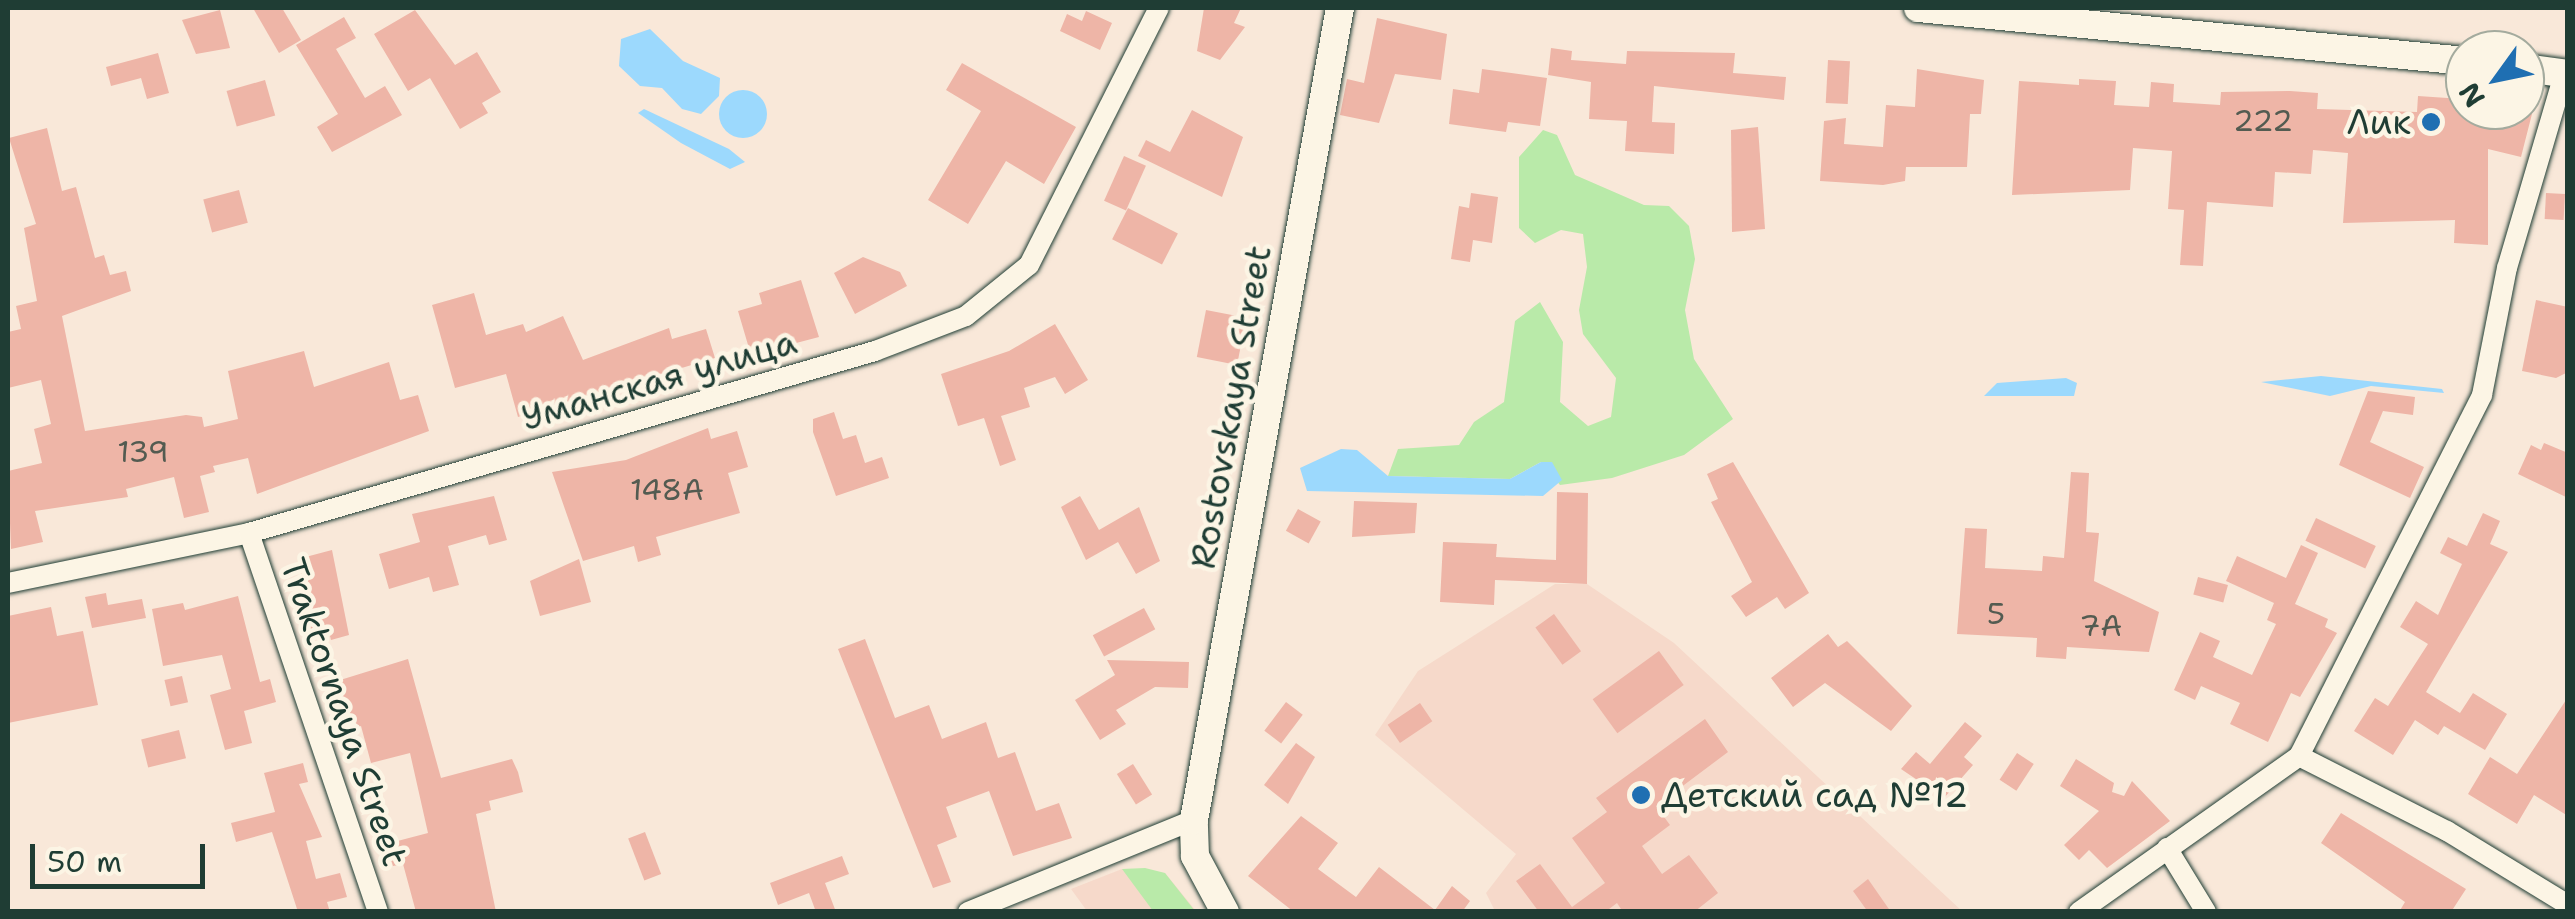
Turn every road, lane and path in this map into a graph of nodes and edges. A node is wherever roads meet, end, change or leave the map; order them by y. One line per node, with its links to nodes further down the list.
1 (1158, 8): 6 (street, Уманская улица)
2 (1340, 8): 9 (street, Rostovskaya Street)
3 (1918, 8): 4 (street)
4 (2445, 59)
5 (2566, 74): 8 (street)
6 (249, 533): 7 (street, Уманская улица); 12 (street, Traktornaya Street)
7 (8, 583)
8 (2299, 756): 10 (street); 11 (street)
9 (1194, 820): 13 (street); 14 (street, Rostovskaya Street)
10 (2166, 848): 15 (street); 16 (street)
11 (2568, 905)
12 (378, 912)
13 (968, 912)
14 (1225, 912)
15 (2080, 912)
16 (2206, 912)

